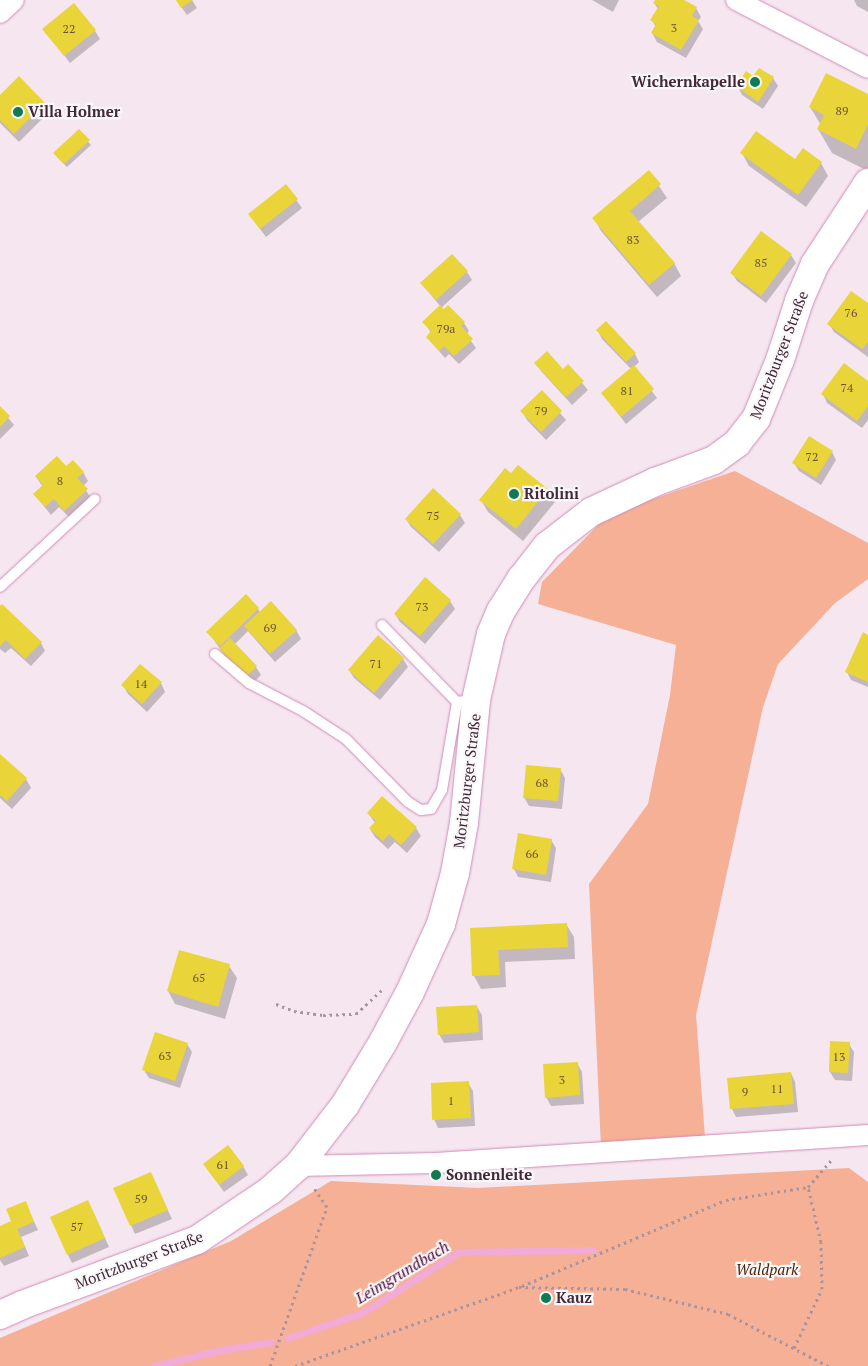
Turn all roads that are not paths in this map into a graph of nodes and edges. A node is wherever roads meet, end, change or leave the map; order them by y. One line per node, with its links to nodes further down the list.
1 (736, 0): 2 (street)
2 (868, 68)
3 (868, 183): 8 (street, Moritzburger Straße)
4 (95, 499): 5 (lane)
5 (0, 587)
6 (382, 625): 8 (lane)
7 (215, 654): 8 (lane)
8 (466, 701): 11 (street, Moritzburger Straße)
9 (860, 1135): 10 (street); 11 (street)
10 (868, 1149)
11 (298, 1166): 12 (street, Moritzburger Straße)
12 (0, 1316)

